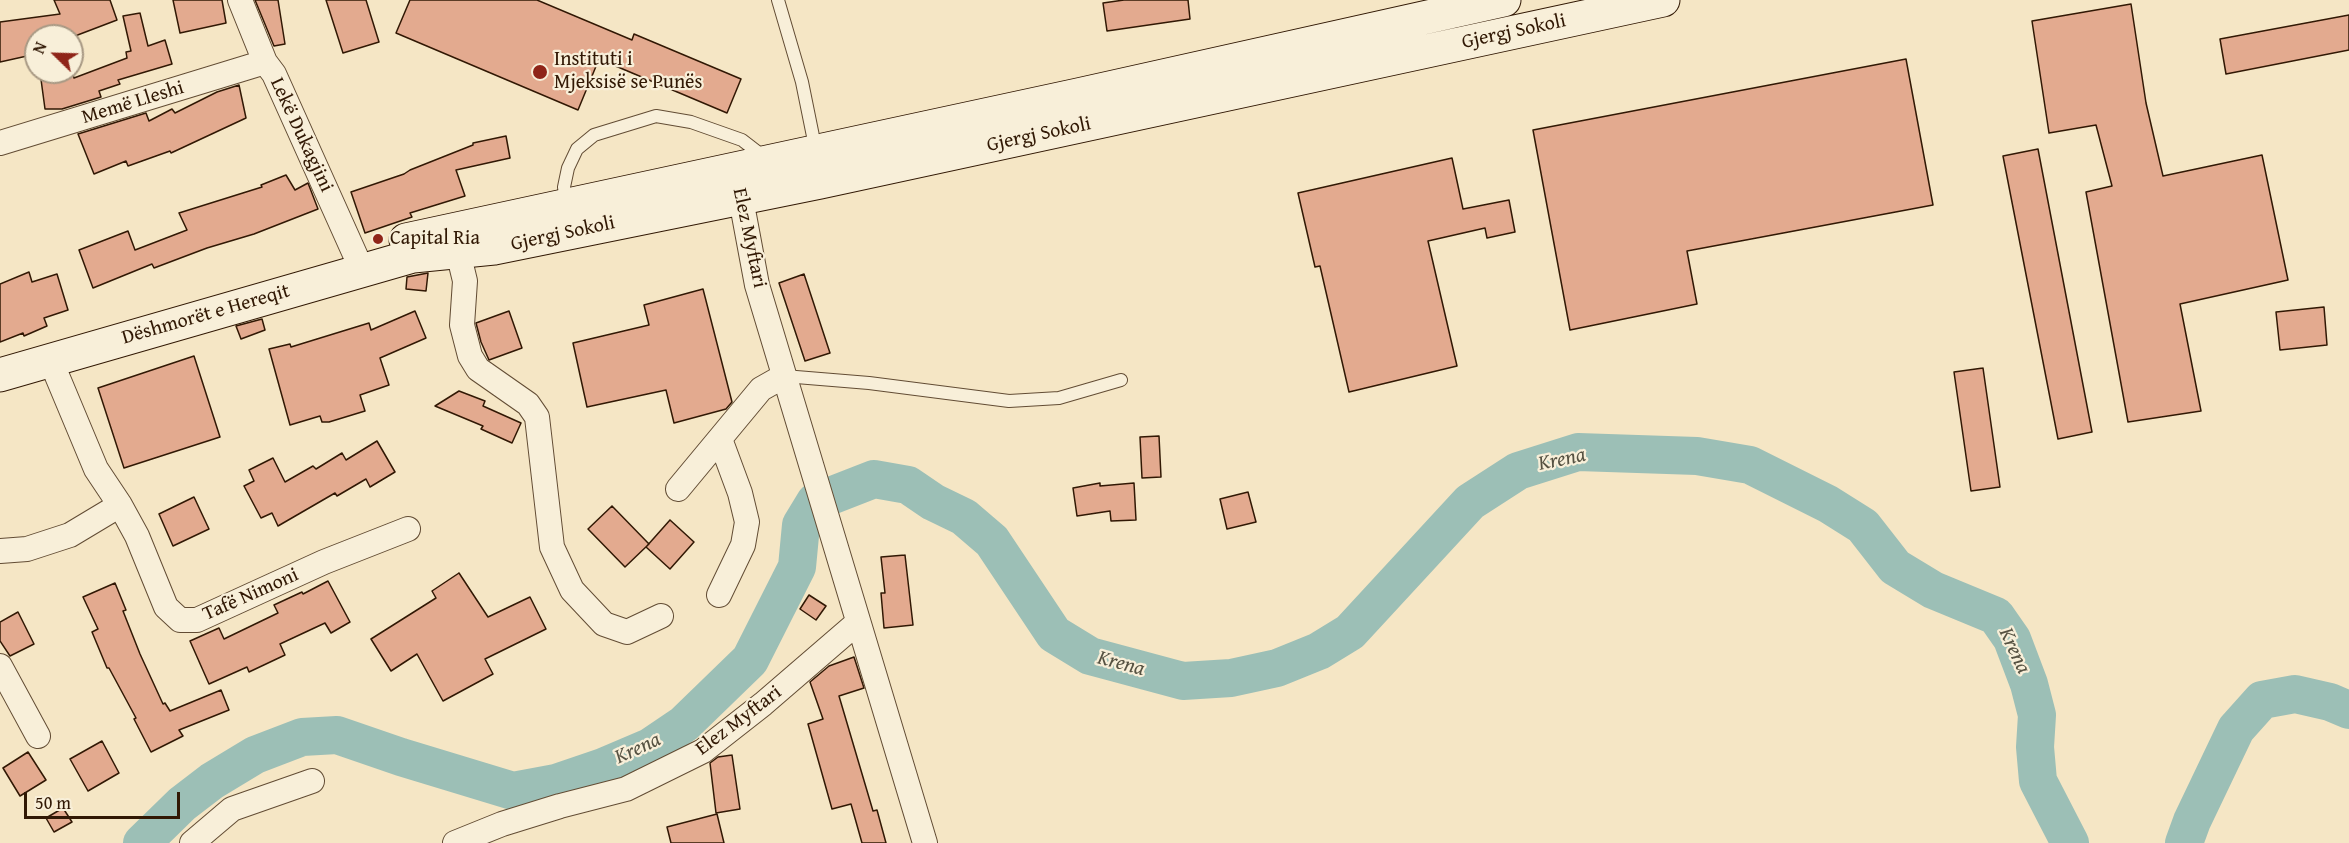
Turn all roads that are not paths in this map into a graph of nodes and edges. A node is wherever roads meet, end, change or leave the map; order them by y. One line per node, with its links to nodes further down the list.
1 (240, 0): 5 (street, Lekë Dukagjini)
2 (778, 0): 8 (lane)
3 (1663, 0): 8 (main road, Gjergj Sokoli)
4 (1494, 1): 8 (main road, Gjergj Sokoli)
5 (266, 62): 6 (street, Memë Lleshi); 13 (street, Lekë Dukagjini)
6 (0, 143)
7 (770, 161): 8 (main road, Gjergj Sokoli); 9 (main road, Gjergj Sokoli); 10 (lane)
8 (818, 167): 9 (main road, Gjergj Sokoli)
9 (738, 183): 10 (main road, Gjergj Sokoli); 12 (main road, Gjergj Sokoli); 17 (street, Elez Myftari)
10 (566, 205): 11 (main road, Gjergj Sokoli)
11 (413, 247): 12 (main road, Gjergj Sokoli); 13 (main road, Dëshmorët e Hereqit)
12 (458, 252): 25 (street)
13 (359, 262): 14 (main road, Dëshmorët e Hereqit); 15 (main road)
14 (50, 359): 16 (main road, Dëshmorët e Hereqit); 21 (street, Tafë Nimoni)
15 (0, 360)
16 (0, 375)
17 (784, 376): 18 (lane); 19 (street); 26 (street, Elez Myftari)
18 (1121, 380)
19 (720, 439): 20 (street); 24 (street)
20 (678, 489)
21 (120, 505): 22 (street, Tafë Nimoni); 23 (street)
22 (408, 529)
23 (0, 551)
24 (719, 595)
25 (661, 616)
26 (857, 623): 31 (street, Elez Myftari); 32 (street)
27 (0, 666): 28 (street)
28 (38, 736)
29 (312, 781): 30 (street)
30 (192, 843)
31 (455, 843)
32 (924, 843)

